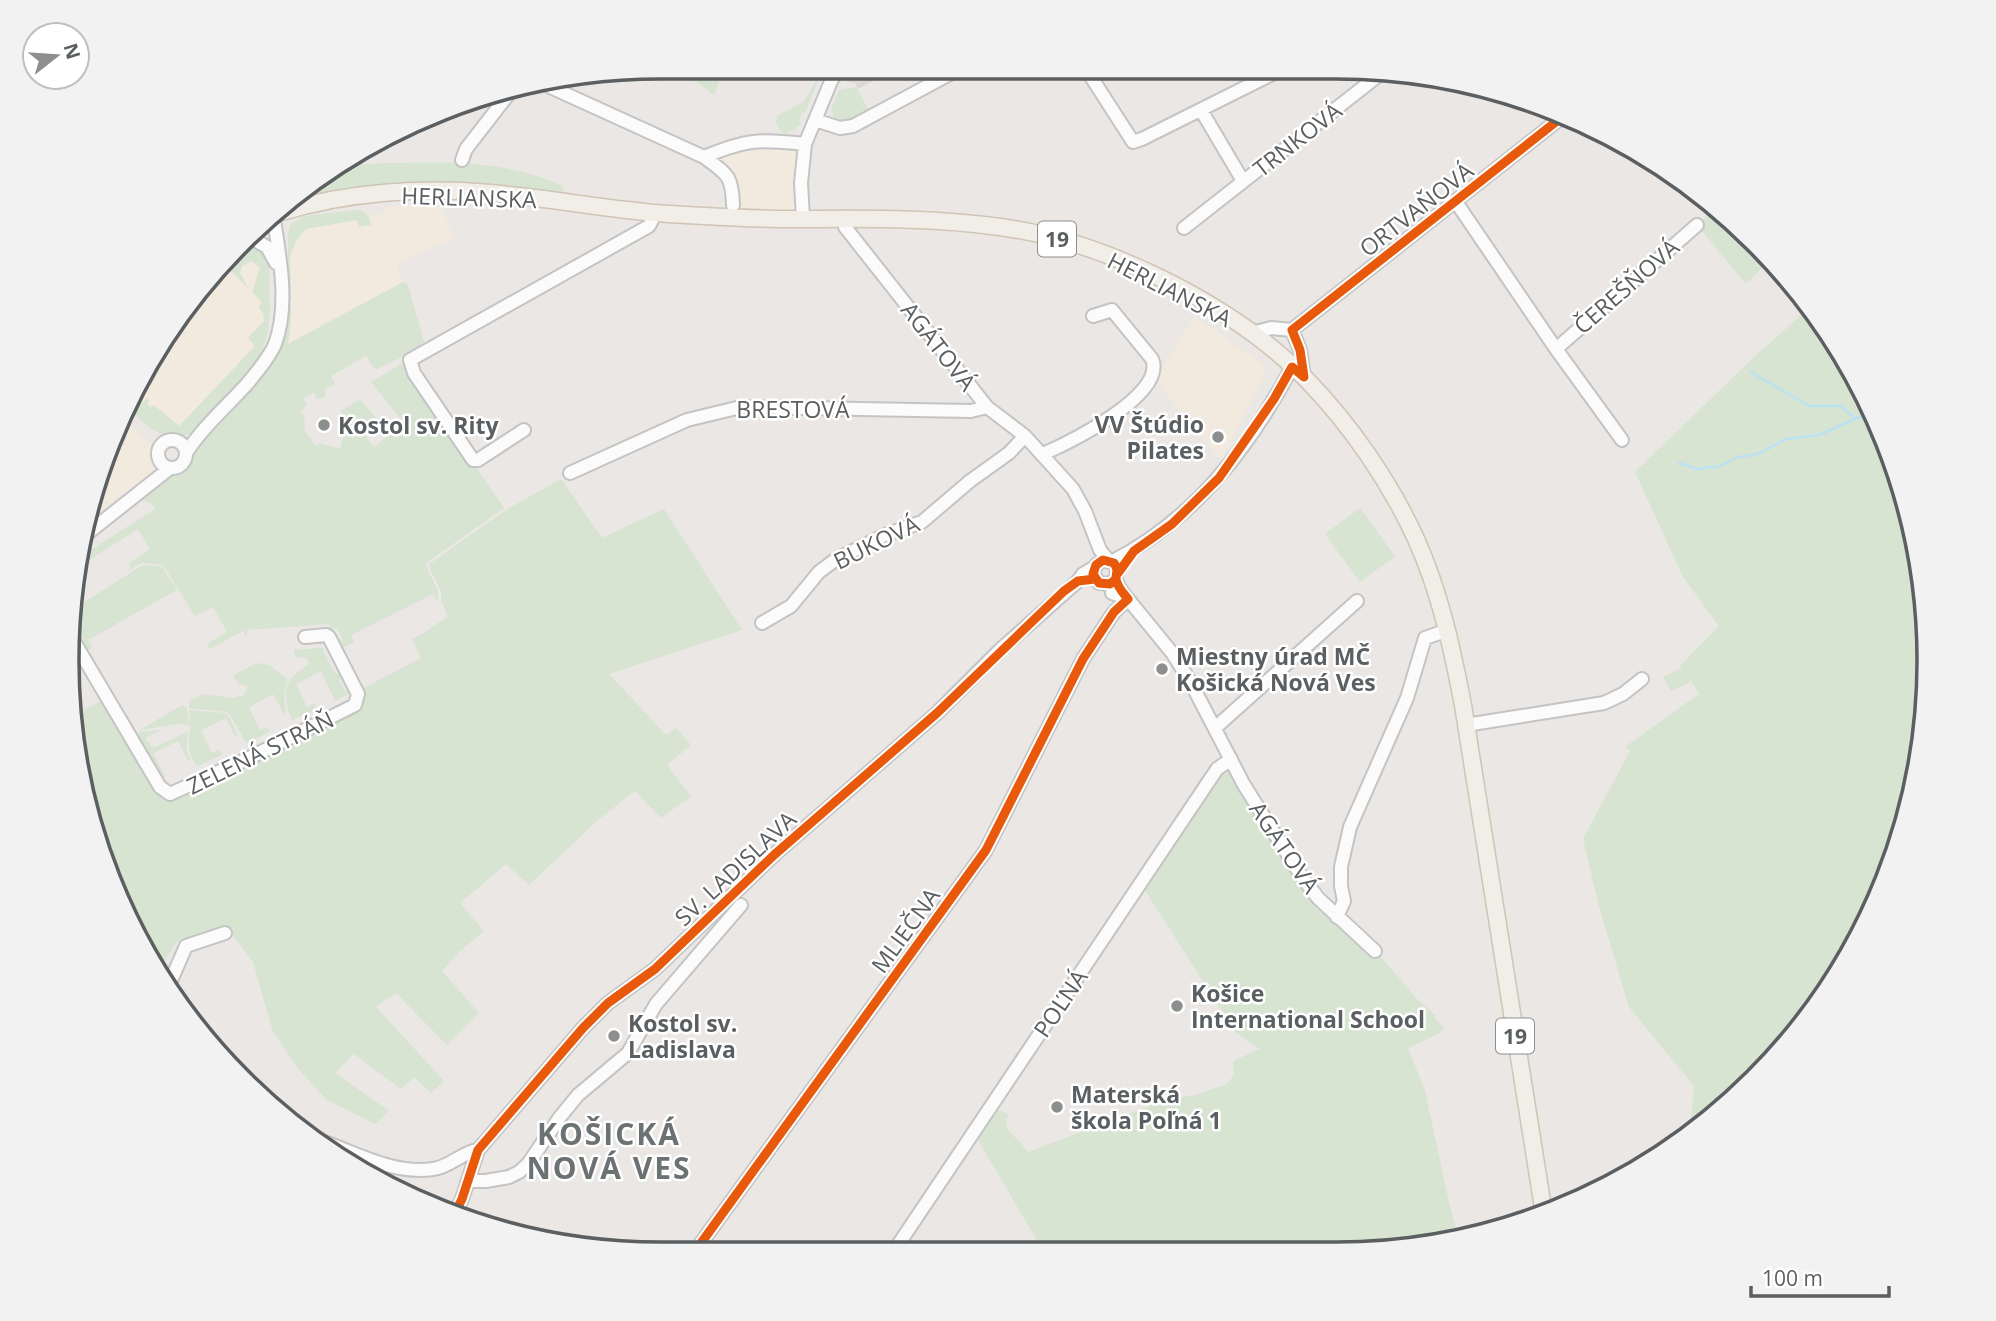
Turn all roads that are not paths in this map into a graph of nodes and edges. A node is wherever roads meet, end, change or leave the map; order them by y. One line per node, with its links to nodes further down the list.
1 (831, 79): 9 (street)
2 (941, 79): 9 (street)
3 (1092, 79): 8 (street)
4 (1262, 79): 8 (street)
5 (1373, 80): 14 (street, TRNKOVÁ)
6 (554, 89): 12 (street)
7 (503, 101): 13 (street)
8 (1201, 110): 14 (street, TRNKOVÁ)
9 (815, 120): 11 (street)
10 (1556, 122): 15 (street, ORTVAŇOVÁ)
11 (805, 144): 12 (street); 19 (street)
12 (704, 158): 17 (street)
13 (462, 160)
14 (1243, 181): 23 (street, TRNKOVÁ)
15 (1456, 202): 27 (street, ORTVAŇOVÁ); 29 (street, ČEREŠŇOVÁ)
16 (301, 203): 18 (main road, HERLIANSKA / 19)
17 (733, 205)
18 (656, 213): 19 (main road, HERLIANSKA / 19); 32 (street)
19 (803, 219): 28 (main road, HERLIANSKA / 19)
20 (275, 225): 25 (street)
21 (1697, 225): 29 (street, ČEREŠŇOVÁ)
22 (845, 228): 31 (street, AGÁTOVÁ)
23 (1184, 228)
24 (257, 241): 25 (street)
25 (280, 272): 35 (street)
26 (1093, 316): 36 (street)
27 (1292, 330): 28 (street); 30 (street)
28 (1252, 333): 30 (main road, HERLIANSKA / 19)
29 (1556, 349): 34 (street, ČEREŠŇOVÁ)
30 (1298, 372): 40 (street, SV. LADISLAVA); 45 (main road, HERLIANSKA / 19)
31 (987, 407): 33 (street, AGÁTOVÁ); 38 (street, BRESTOVÁ)
32 (524, 430)
33 (1025, 436): 36 (street, AGÁTOVÁ); 44 (street, BUKOVÁ)
34 (1622, 440)
35 (183, 447): 37 (street); 37 (street)
36 (1043, 454): 40 (street, AGÁTOVÁ)
37 (165, 465): 39 (street)
38 (569, 473)
39 (95, 528)
40 (1106, 571): 41 (street); 43 (street, AGÁTOVÁ); 57 (street, SV. LADISLAVA)
41 (1128, 599): 43 (street, MLIEČNA); 50 (street, AGÁTOVÁ)
42 (1357, 601): 50 (street)
43 (1114, 612): 62 (street, MLIEČNA)
44 (762, 622)
45 (1448, 630): 49 (main road, 19); 53 (street)
46 (305, 637): 47 (street, ZELENÁ STRÁŇ)
47 (79, 651)
48 (1642, 679): 49 (street)
49 (1466, 725): 60 (main road, 19)
50 (1215, 728): 51 (street, AGÁTOVÁ)
51 (1231, 759): 53 (street, AGÁTOVÁ); 63 (street, POĽNÁ)
52 (741, 905): 59 (street, SV. LADISLAVA)
53 (1338, 917): 55 (street, AGÁTOVÁ)
54 (225, 933): 56 (street)
55 (1375, 951)
56 (173, 977)
57 (478, 1150): 58 (street); 59 (street, SV. LADISLAVA)
58 (352, 1153)
59 (468, 1181): 61 (street, SV. LADISLAVA)
60 (1542, 1204)
61 (458, 1205)
62 (702, 1242)
63 (900, 1242)

